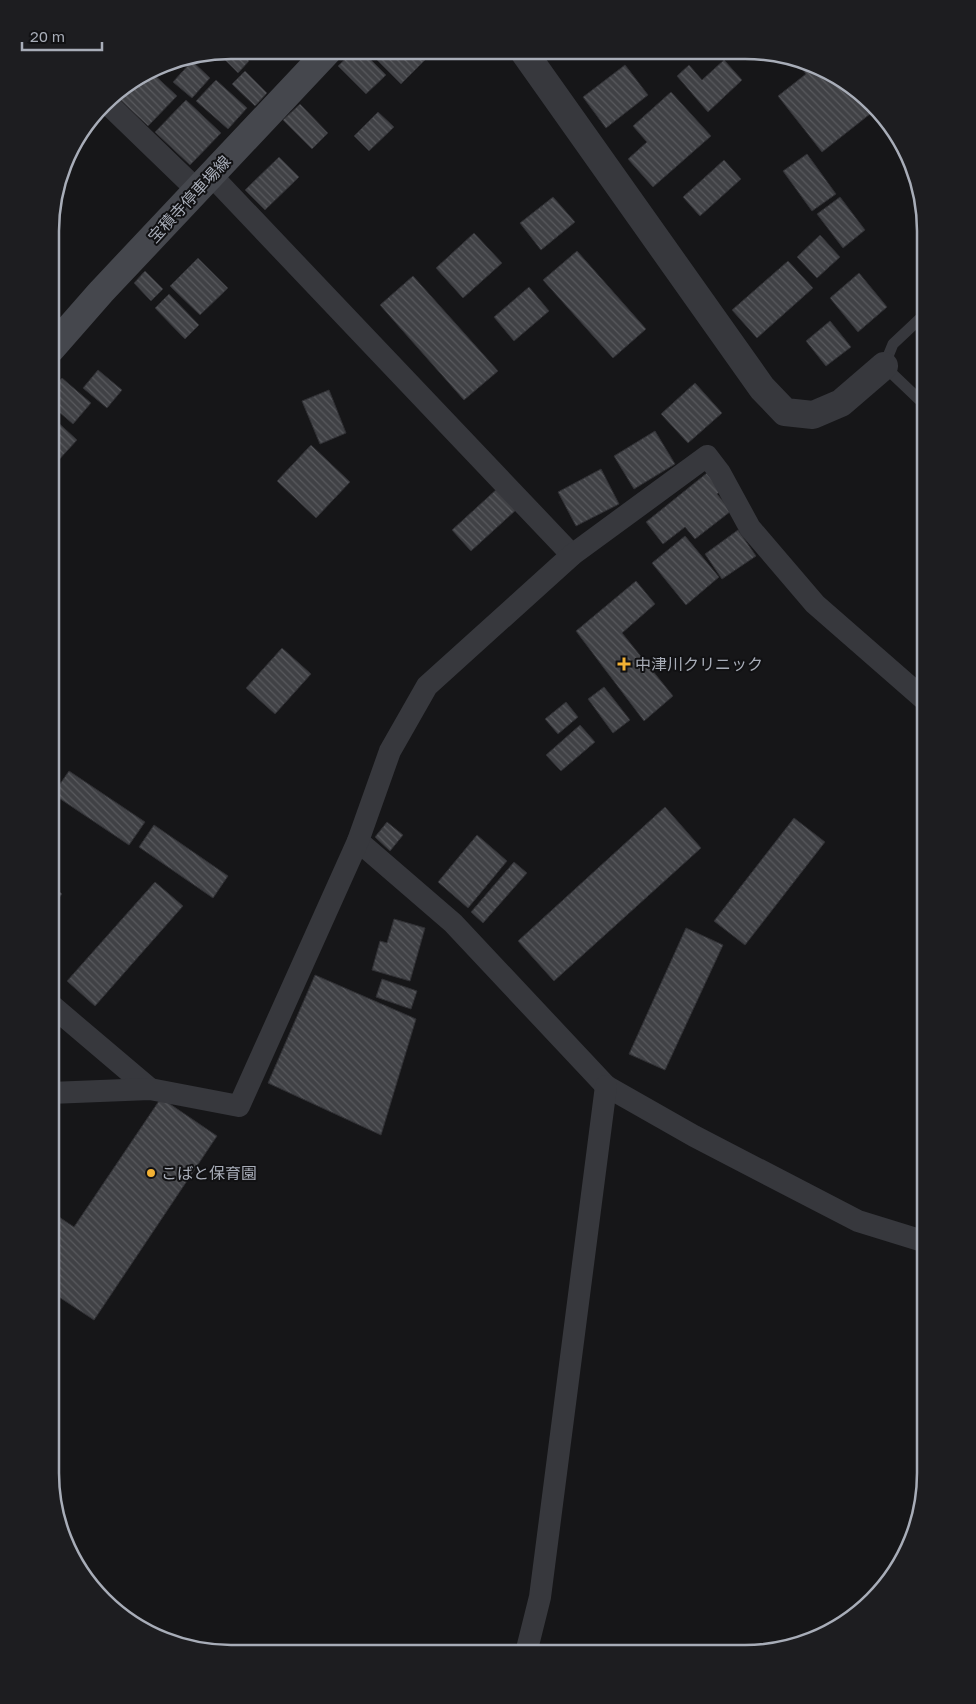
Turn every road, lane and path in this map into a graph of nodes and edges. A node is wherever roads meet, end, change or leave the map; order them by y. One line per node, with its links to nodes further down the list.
1 (320, 59): 4 (main road, 宝積寺停車場線)
2 (529, 59): 7 (street)
3 (112, 106): 4 (street)
4 (204, 182): 6 (main road, 宝積寺停車場線); 9 (street)
5 (917, 321): 7 (lane)
6 (59, 339)
7 (884, 366): 8 (lane)
8 (917, 397)
9 (572, 555): 10 (street); 11 (street)
10 (917, 693)
11 (358, 841): 13 (street); 14 (street)
12 (59, 1013): 14 (street)
13 (606, 1086): 16 (street); 17 (street)
14 (150, 1089): 15 (street)
15 (59, 1093)
16 (917, 1239)
17 (528, 1645)

